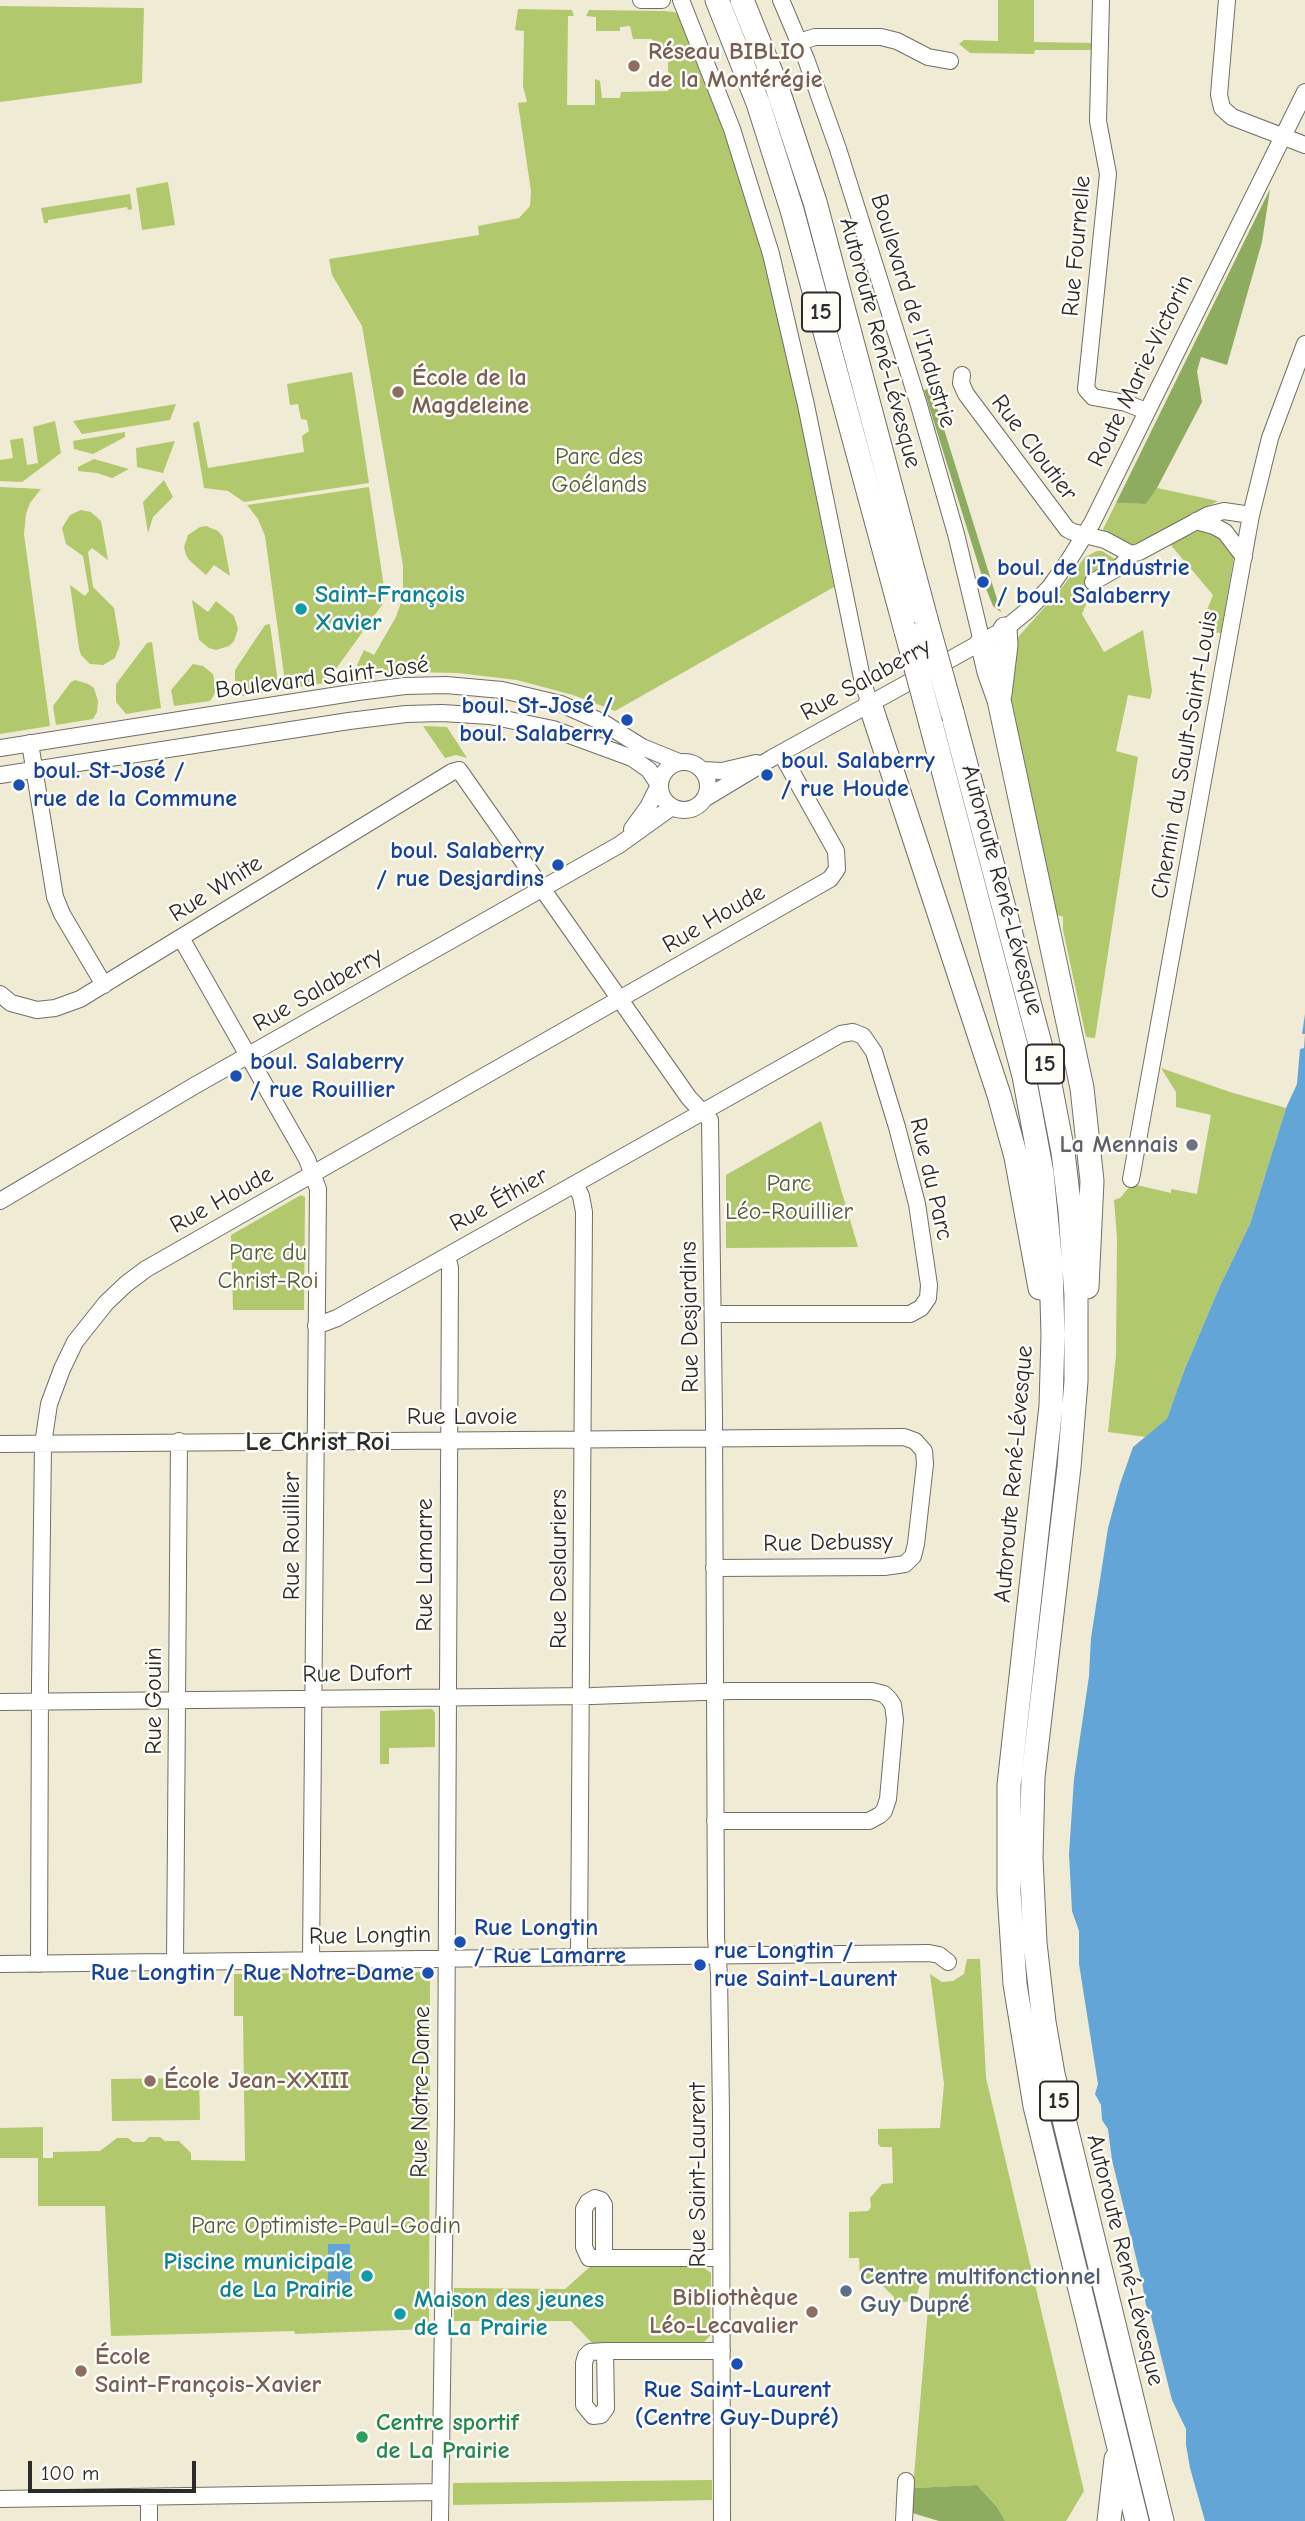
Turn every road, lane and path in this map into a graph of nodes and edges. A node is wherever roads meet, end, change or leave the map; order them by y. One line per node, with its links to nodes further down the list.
1 (641, 0): 2 (street)
2 (662, 0)
3 (681, 0): 26 (street)
4 (717, 0): 55 (highway, Autoroute René-Lévesque / 15, bridge)
5 (742, 0): 56 (highway, Autoroute René-Lévesque / 15, bridge)
6 (781, 0): 9 (street, Boulevard de l'Industrie)
7 (1101, 0): 16 (street, Rue Fournelle)
8 (1227, 0): 12 (street)
9 (799, 42): 10 (street); 24 (street, Boulevard de l'Industrie)
10 (950, 61)
11 (1305, 92): 12 (street, Route Marie-Victorin)
12 (1282, 137): 13 (street); 16 (street, Route Marie-Victorin)
13 (1305, 145)
14 (1305, 344): 17 (street, Chemin du Sault-Saint-Louis)
15 (962, 375): 19 (street, Rue Cloutier)
16 (1146, 411): 19 (street, Route Marie-Victorin)
17 (1251, 515): 18 (street); 21 (street, Chemin du Sault-Saint-Louis)
18 (1196, 521): 20 (street); 21 (street)
19 (1085, 535): 20 (street); 23 (street, Route Marie-Victorin)
20 (1131, 554): 22 (street)
21 (1244, 557): 48 (street, Chemin du Sault-Saint-Louis)
22 (1093, 582)
23 (1005, 629): 24 (street, Route Marie-Victorin); 25 (highway)
24 (982, 642): 25 (highway); 26 (street, Rue Salaberry)
25 (999, 700): 56 (highway)
26 (870, 705): 29 (street, Rue Salaberry); 55 (highway)
27 (30, 743): 28 (street, Boulevard Saint-José); 30 (street, Boulevard Saint-José); 32 (street)
28 (0, 748)
29 (776, 756): 31 (street, Rue Salaberry); 36 (street, Rue Salaberry); 43 (street, Rue Houde)
30 (679, 762): 31 (street); 35 (street)
31 (702, 769): 36 (street)
32 (35, 770): 34 (street, Boulevard Saint-José); 35 (street, Boulevard Saint-José); 41 (street)
33 (450, 773): 39 (street, Rue Desjardins); 40 (street, Rue White)
34 (0, 775)
35 (660, 785): 37 (street); 38 (street, Rue Salaberry)
36 (704, 799): 37 (street)
37 (672, 807): 38 (street, Rue Salaberry)
38 (619, 845): 39 (street, Rue Salaberry)
39 (543, 888): 43 (street, Rue Desjardins); 44 (street, Rue Salaberry)
40 (181, 938): 41 (street, Rue White); 44 (street, Rue Rouillier)
41 (104, 985): 42 (street, Rue White)
42 (0, 994)
43 (620, 1000): 45 (street, Rue Desjardins); 46 (street, Rue Houde)
44 (248, 1055): 46 (street, Rue Rouillier); 47 (street, Rue Salaberry)
45 (702, 1111): 49 (street, Rue Éthier); 53 (street, Rue Desjardins); 53 (street, Rue du Parc)
46 (313, 1174): 54 (street, Rue Rouillier); 63 (street, Rue Houde)
47 (42, 1178): 50 (street, Rue Salaberry); 51 (street, Rue Salaberry)
48 (1132, 1179)
49 (575, 1184): 52 (street, Rue Éthier); 58 (street, Rue Deslauriers)
50 (0, 1201)
51 (0, 1210)
52 (447, 1256): 54 (street, Rue Éthier); 61 (street, Rue Lamarre)
53 (713, 1314): 57 (street, Rue Desjardins)
54 (316, 1326): 59 (street, Rue Rouillier)
55 (1053, 1357): 85 (highway, Autoroute René-Lévesque / 15)
56 (1073, 1426): 96 (highway, Autoroute René-Lévesque / 15)
57 (714, 1438): 58 (street, Rue Lavoie); 64 (street, Rue Desjardins); 64 (street, Rue Debussy)
58 (583, 1439): 61 (street, Rue Lavoie); 67 (street, Rue Deslauriers)
59 (316, 1440): 60 (street, Rue Lavoie); 61 (street, Rue Lavoie); 68 (street, Rue Rouillier)
60 (179, 1441): 63 (street, Rue Lavoie); 69 (street, Rue Gouin)
61 (449, 1441): 66 (street, Rue Lamarre)
62 (0, 1444): 63 (street, Rue Lavoie)
63 (43, 1444): 70 (street, Rue Houde)
64 (714, 1568): 65 (street, Rue Desjardins)
65 (715, 1692): 67 (street, Rue Dufort); 72 (street, Rue Desjardins); 72 (street, Rue Dufort)
66 (447, 1696): 67 (street, Rue Dufort); 68 (street, Rue Dufort); 75 (street, Rue Lamarre)
67 (581, 1696): 74 (street, Rue Deslauriers)
68 (314, 1698): 69 (street, Rue Dufort); 76 (street, Rue Rouillier)
69 (177, 1700): 70 (street, Rue Dufort); 77 (street, Rue Gouin)
70 (40, 1701): 71 (street, Rue Dufort); 79 (street, Rue Houde)
71 (0, 1702)
72 (715, 1821): 73 (street, Rue Desjardins)
73 (716, 1955): 74 (street, Rue Longtin); 78 (street, Rue Longtin); 82 (street, Rue Saint-Laurent)
74 (579, 1956): 75 (street, Rue Longtin)
75 (445, 1958): 76 (street, Rue Longtin); 87 (street, Rue Notre-Dame)
76 (311, 1960): 77 (street, Rue Longtin)
77 (175, 1962): 79 (street, Rue Longtin)
78 (948, 1962)
79 (39, 1964): 80 (street, Rue Longtin)
80 (0, 1965)
81 (604, 2258): 82 (street)
82 (722, 2258): 84 (street, Rue Saint-Laurent)
83 (605, 2351): 84 (street)
84 (722, 2351): 92 (street, Rue Saint-Laurent)
85 (1118, 2441): 94 (highway); 95 (highway, Autoroute René-Lévesque / 15)
86 (906, 2481): 93 (street)
87 (440, 2492): 88 (street); 91 (street, Rue Notre-Dame)
88 (149, 2497): 89 (street); 90 (street)
89 (0, 2499)
90 (149, 2521)
91 (440, 2521)
92 (722, 2521)
93 (904, 2521)
94 (1109, 2521)
95 (1137, 2521)
96 (1162, 2521)

